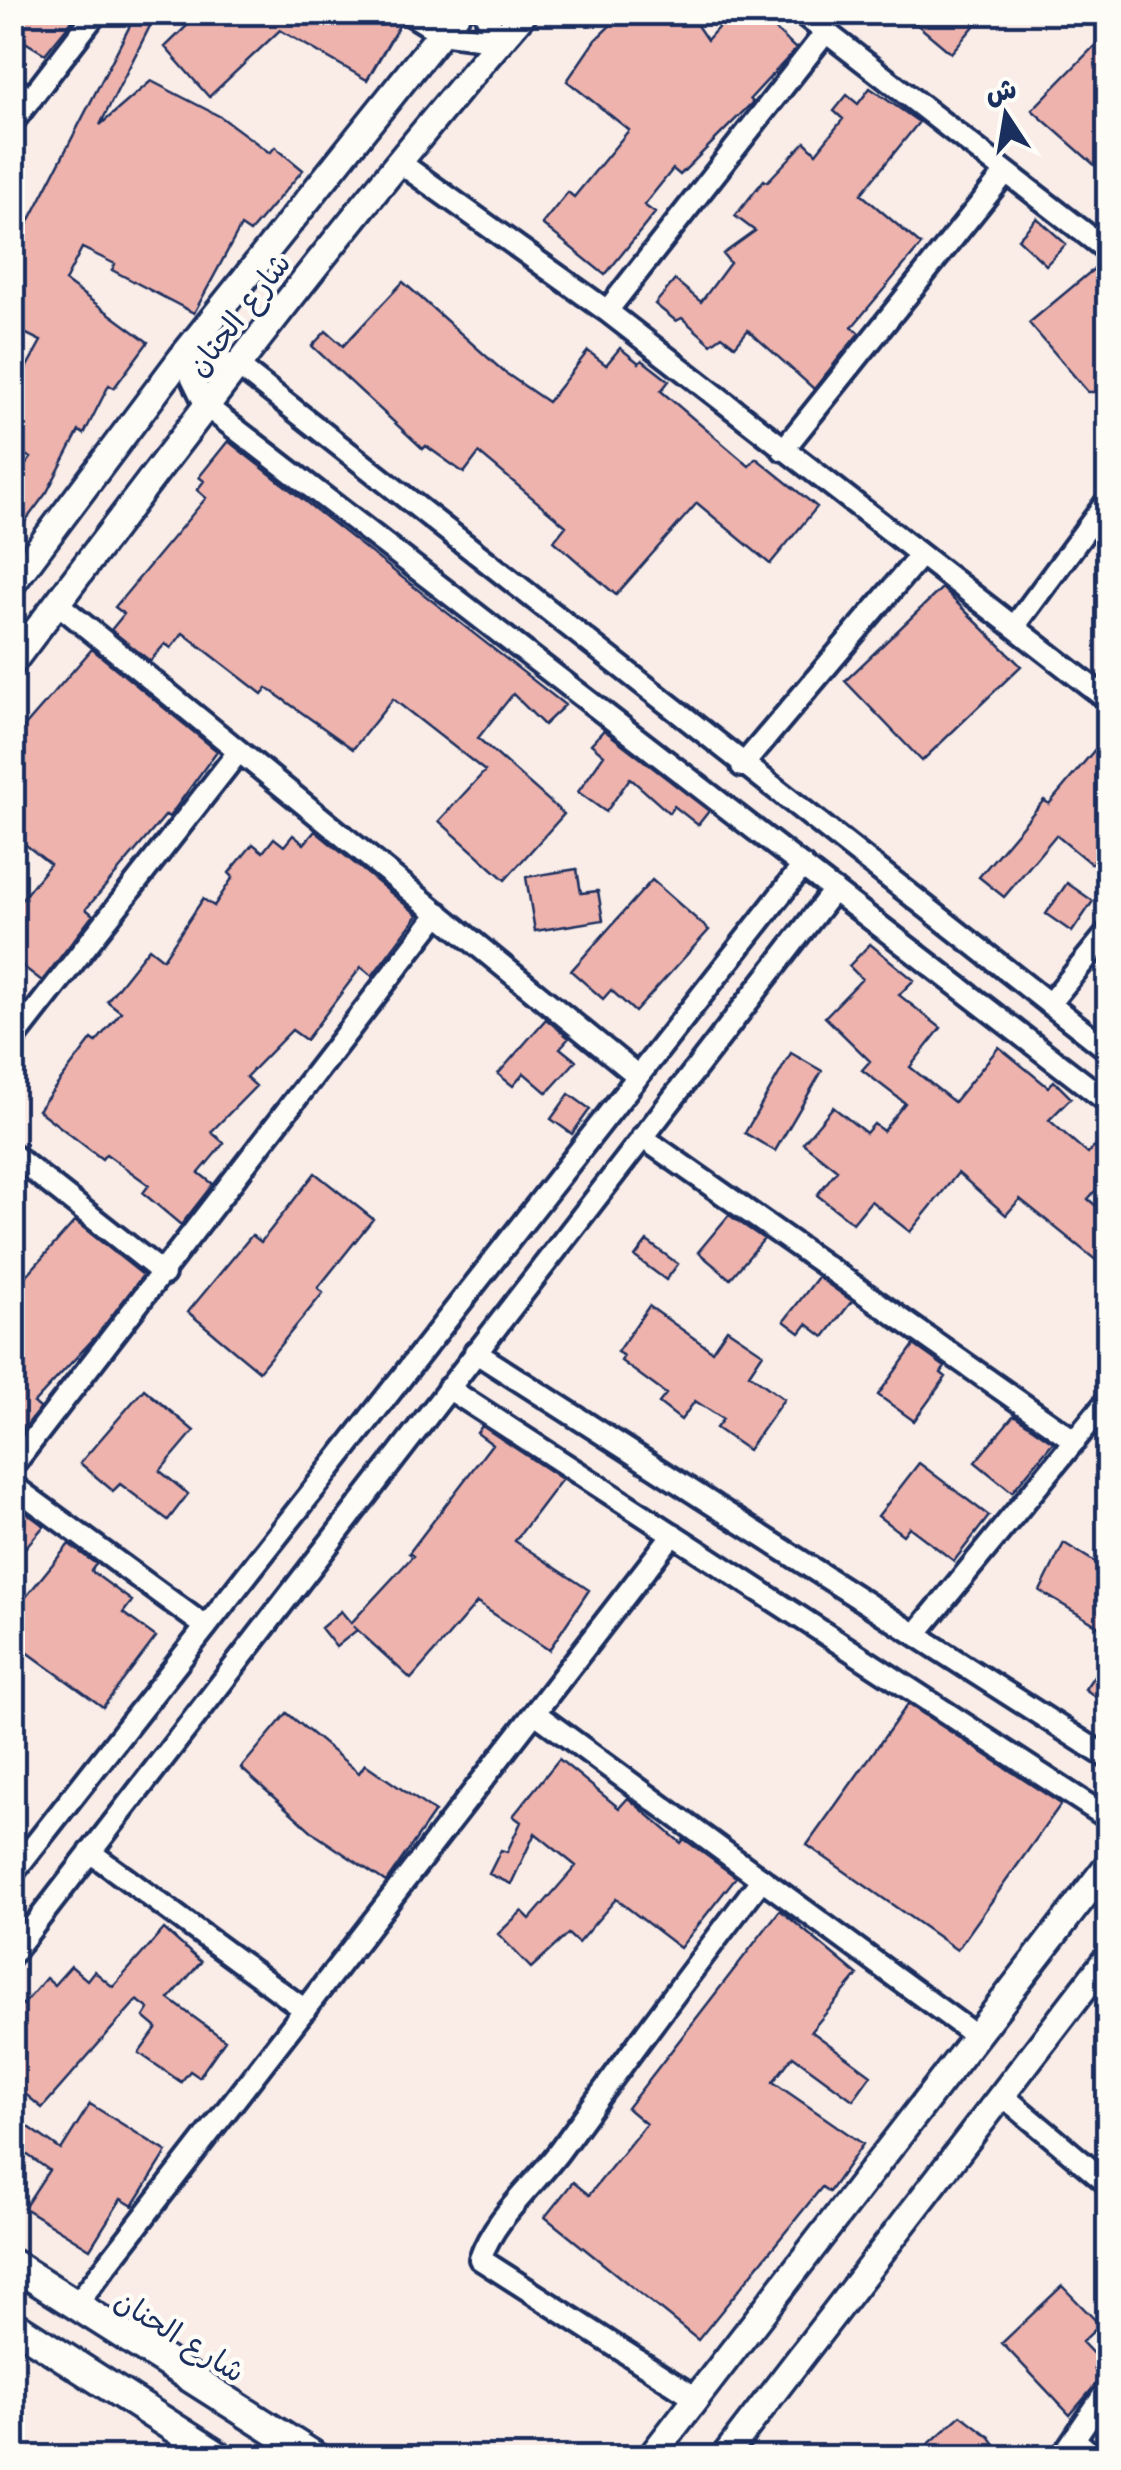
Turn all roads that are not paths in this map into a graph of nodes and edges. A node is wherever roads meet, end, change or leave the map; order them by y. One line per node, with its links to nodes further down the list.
1 (98, 12): 10 (street)
2 (407, 12): 8 (street)
3 (458, 12): 8 (street, شارع الحنان)
4 (484, 12): 9 (street)
5 (525, 12): 9 (street, شارع الحنان)
6 (800, 12): 7 (street)
7 (826, 32): 13 (street); 15 (street)
8 (440, 33): 9 (street); 16 (street, شارع الحنان)
9 (500, 40): 12 (street, شارع الحنان)
10 (22, 93): 11 (street)
11 (12, 123)
12 (399, 162): 15 (street); 17 (street, شارع الحنان)
13 (1006, 172): 14 (street); 19 (street)
14 (1108, 251)
15 (607, 311): 19 (street)
16 (182, 356): 17 (street); 18 (street); 22 (street, شارع الحنان)
17 (237, 365): 18 (street, شارع الحنان); 28 (street)
18 (206, 406): 23 (street, شارع الحنان); 29 (street)
19 (783, 450): 21 (street)
20 (1108, 500): 24 (street)
21 (919, 557): 24 (street); 28 (street)
22 (12, 584)
23 (58, 603): 25 (street, شارع الحنان); 27 (street)
24 (1014, 626): 26 (street)
25 (12, 663)
26 (1108, 700)
27 (240, 752): 31 (street); 34 (street)
28 (742, 766): 33 (street)
29 (802, 866): 30 (street); 36 (street)
30 (834, 890): 37 (street); 38 (street)
31 (439, 913): 36 (street); 40 (street)
32 (1108, 932): 33 (street)
33 (1049, 1004): 35 (street)
34 (12, 1041)
35 (1108, 1050)
36 (638, 1076): 48 (street)
37 (1108, 1102)
38 (642, 1137): 41 (street); 44 (street)
39 (12, 1154): 40 (street)
40 (164, 1274): 45 (street)
41 (475, 1352): 42 (street); 49 (street)
42 (448, 1388): 47 (street); 53 (street)
43 (1108, 1400): 44 (street)
44 (1075, 1441): 49 (street)
45 (12, 1468)
46 (12, 1485): 48 (street)
47 (673, 1534): 50 (street); 52 (street)
48 (206, 1627): 55 (street)
49 (916, 1634): 51 (street)
50 (535, 1713): 56 (street); 59 (street)
51 (1108, 1758)
52 (1108, 1818)
53 (90, 1852): 57 (street); 59 (street)
54 (1108, 1865): 60 (street)
55 (12, 1874)
56 (762, 1880): 60 (street); 67 (street)
57 (12, 1954)
58 (1108, 1956): 61 (street)
59 (305, 2010): 64 (street)
60 (976, 2036): 67 (street)
61 (1002, 2095): 62 (street); 72 (street)
62 (1108, 2184)
63 (12, 2264): 64 (main road, شارع الحنان)
64 (75, 2306): 70 (main road, شارع الحنان)
65 (12, 2324): 69 (main road)
66 (1108, 2388): 68 (street)
67 (696, 2398): 71 (street)
68 (1074, 2440): 73 (street); 74 (street)
69 (221, 2458)
70 (317, 2458)
71 (650, 2458)
72 (723, 2458)
73 (1061, 2458)
74 (1096, 2458)

